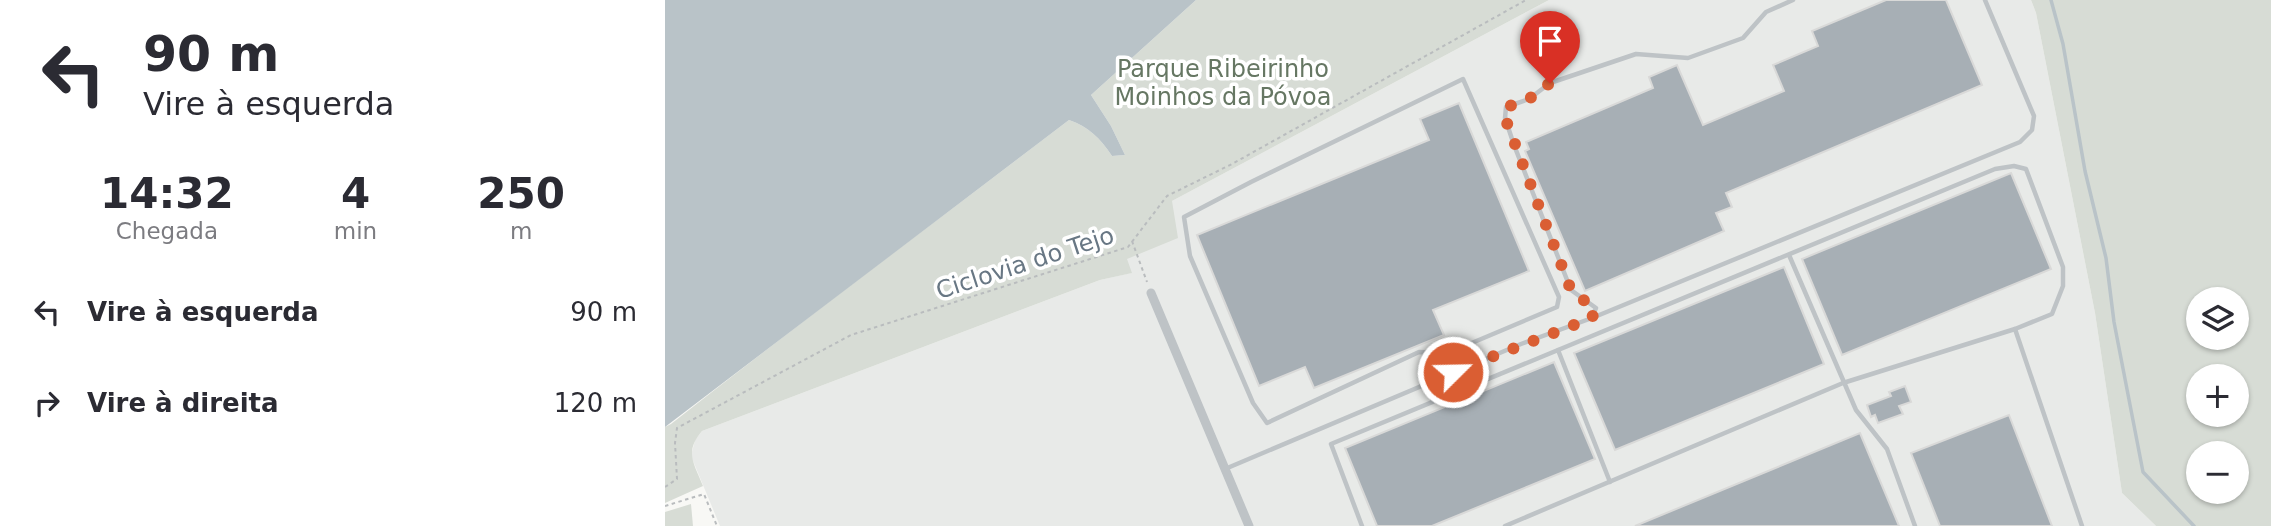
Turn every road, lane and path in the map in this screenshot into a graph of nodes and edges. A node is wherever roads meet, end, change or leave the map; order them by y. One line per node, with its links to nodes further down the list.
1 (1526, 0): 4 (path, Ciclovia do Tejo)
2 (1793, 0): 7 (lane)
3 (1985, 0): 7 (lane)
4 (1132, 241): 6 (path); 15 (path, Ciclovia do Tejo)
5 (1789, 255): 8 (lane); 9 (lane); 12 (lane)
6 (1151, 293): 13 (street)
7 (1592, 318): 11 (lane)
8 (2015, 329): 12 (lane); 22 (lane)
9 (1558, 350): 14 (lane); 19 (lane)
10 (1448, 353): 10 (lane); 11 (lane)
11 (1453, 372): 13 (lane)
12 (1843, 383): 14 (lane); 21 (lane)
13 (1225, 469): 18 (street)
14 (1610, 482): 20 (lane)
15 (665, 487)
16 (665, 506): 17 (path)
17 (717, 526)
18 (1248, 526)
19 (1362, 526)
20 (1505, 526)
21 (1915, 526)
22 (2082, 526)

